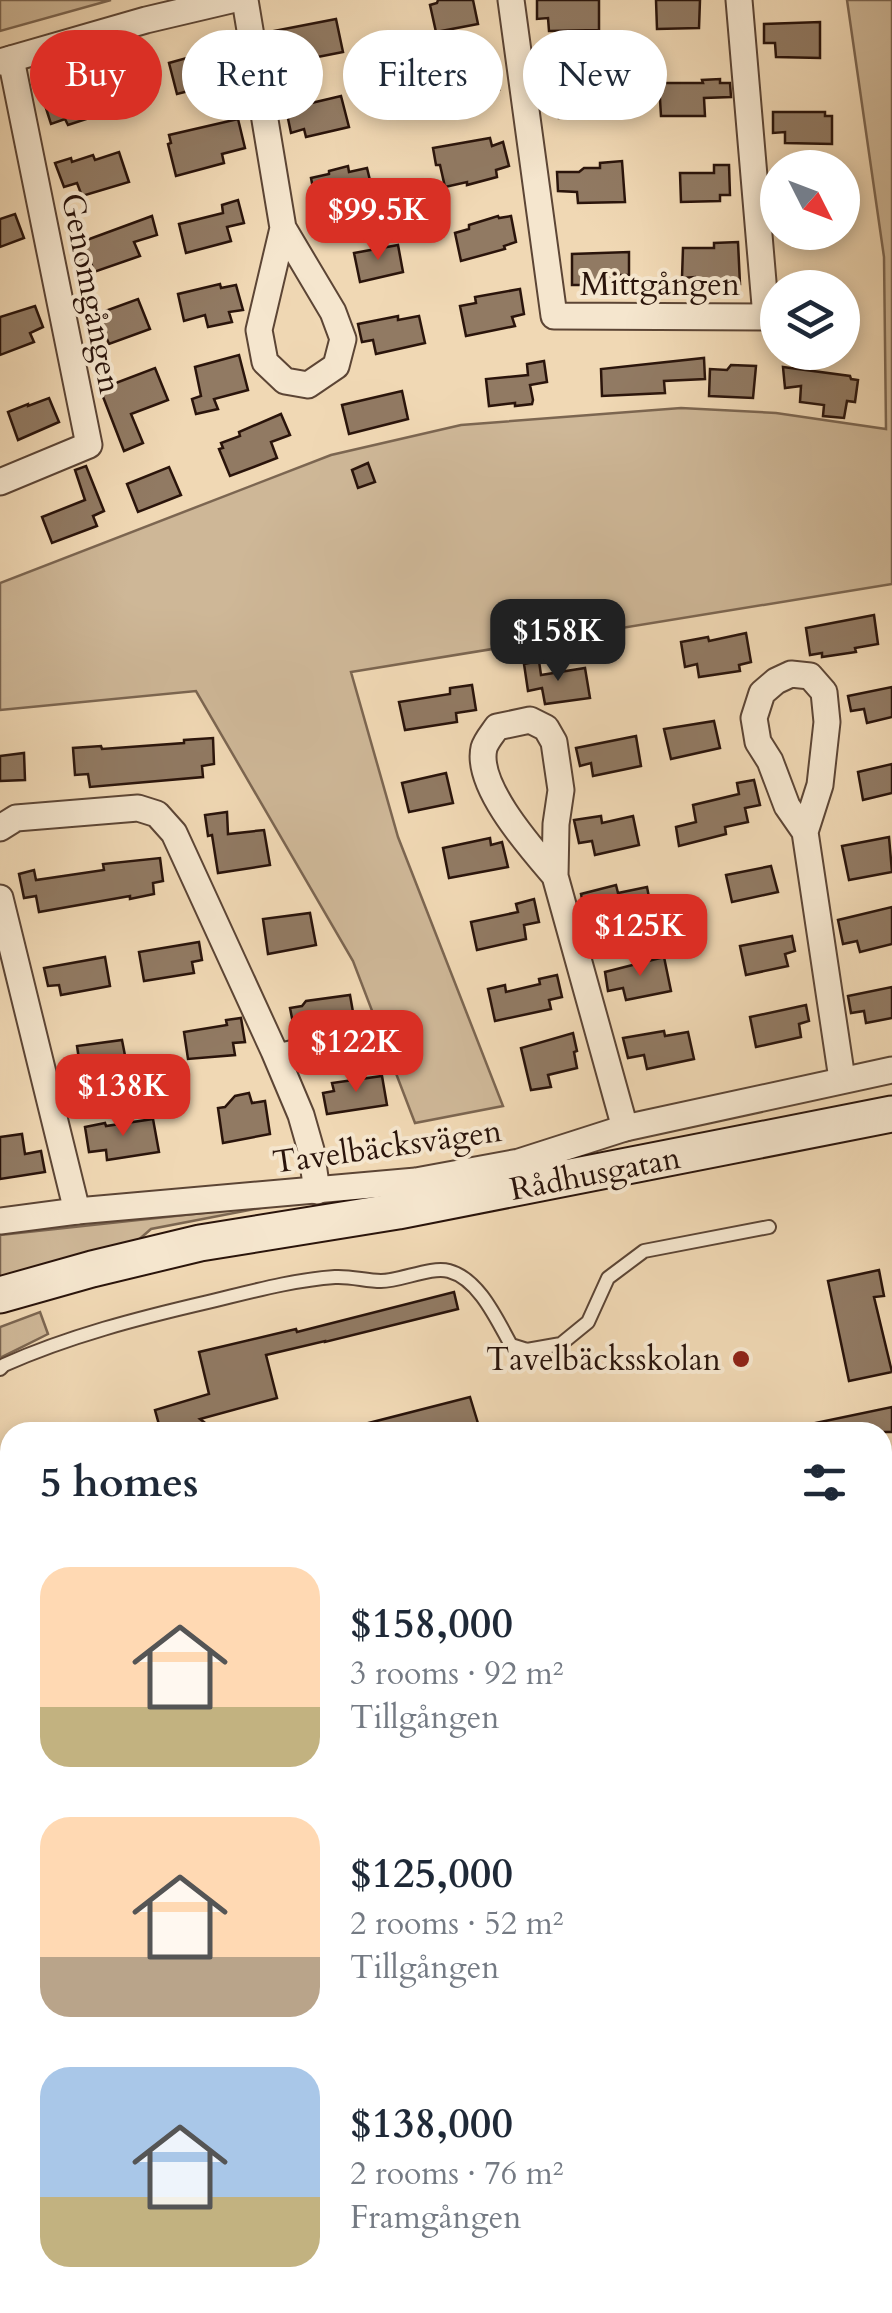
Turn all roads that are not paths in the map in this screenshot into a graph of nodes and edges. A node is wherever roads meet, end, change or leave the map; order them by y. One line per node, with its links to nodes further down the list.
1 (231, 0): 5 (street)
2 (245, 0): 6 (street)
3 (510, 0): 4 (street, Mittgången)
4 (739, 0)
5 (6, 60): 7 (street, Genomgången)
6 (283, 228): 6 (street)
7 (0, 482)
8 (0, 828): 13 (street)
9 (805, 832): 9 (street); 15 (street)
10 (556, 876): 10 (street); 17 (street)
11 (0, 898): 19 (street)
12 (318, 1041): 13 (lane)
13 (274, 1051): 18 (street)
14 (892, 1070): 15 (street, Tavelbäcksvägen)
15 (842, 1080): 17 (street, Tavelbäcksvägen)
16 (892, 1114): 22 (main road, Rådhusgatan)
17 (625, 1128): 18 (street, Tavelbäcksvägen)
18 (317, 1191): 19 (street, Tavelbäcksvägen)
19 (77, 1211): 20 (street, Tavelbäcksvägen)
20 (0, 1221)
21 (769, 1227): 25 (lane)
22 (297, 1228): 23 (main road, Rådhusgatan); 24 (main road, Rådhusgatan)
23 (0, 1295)
24 (0, 1317)
25 (0, 1369)

